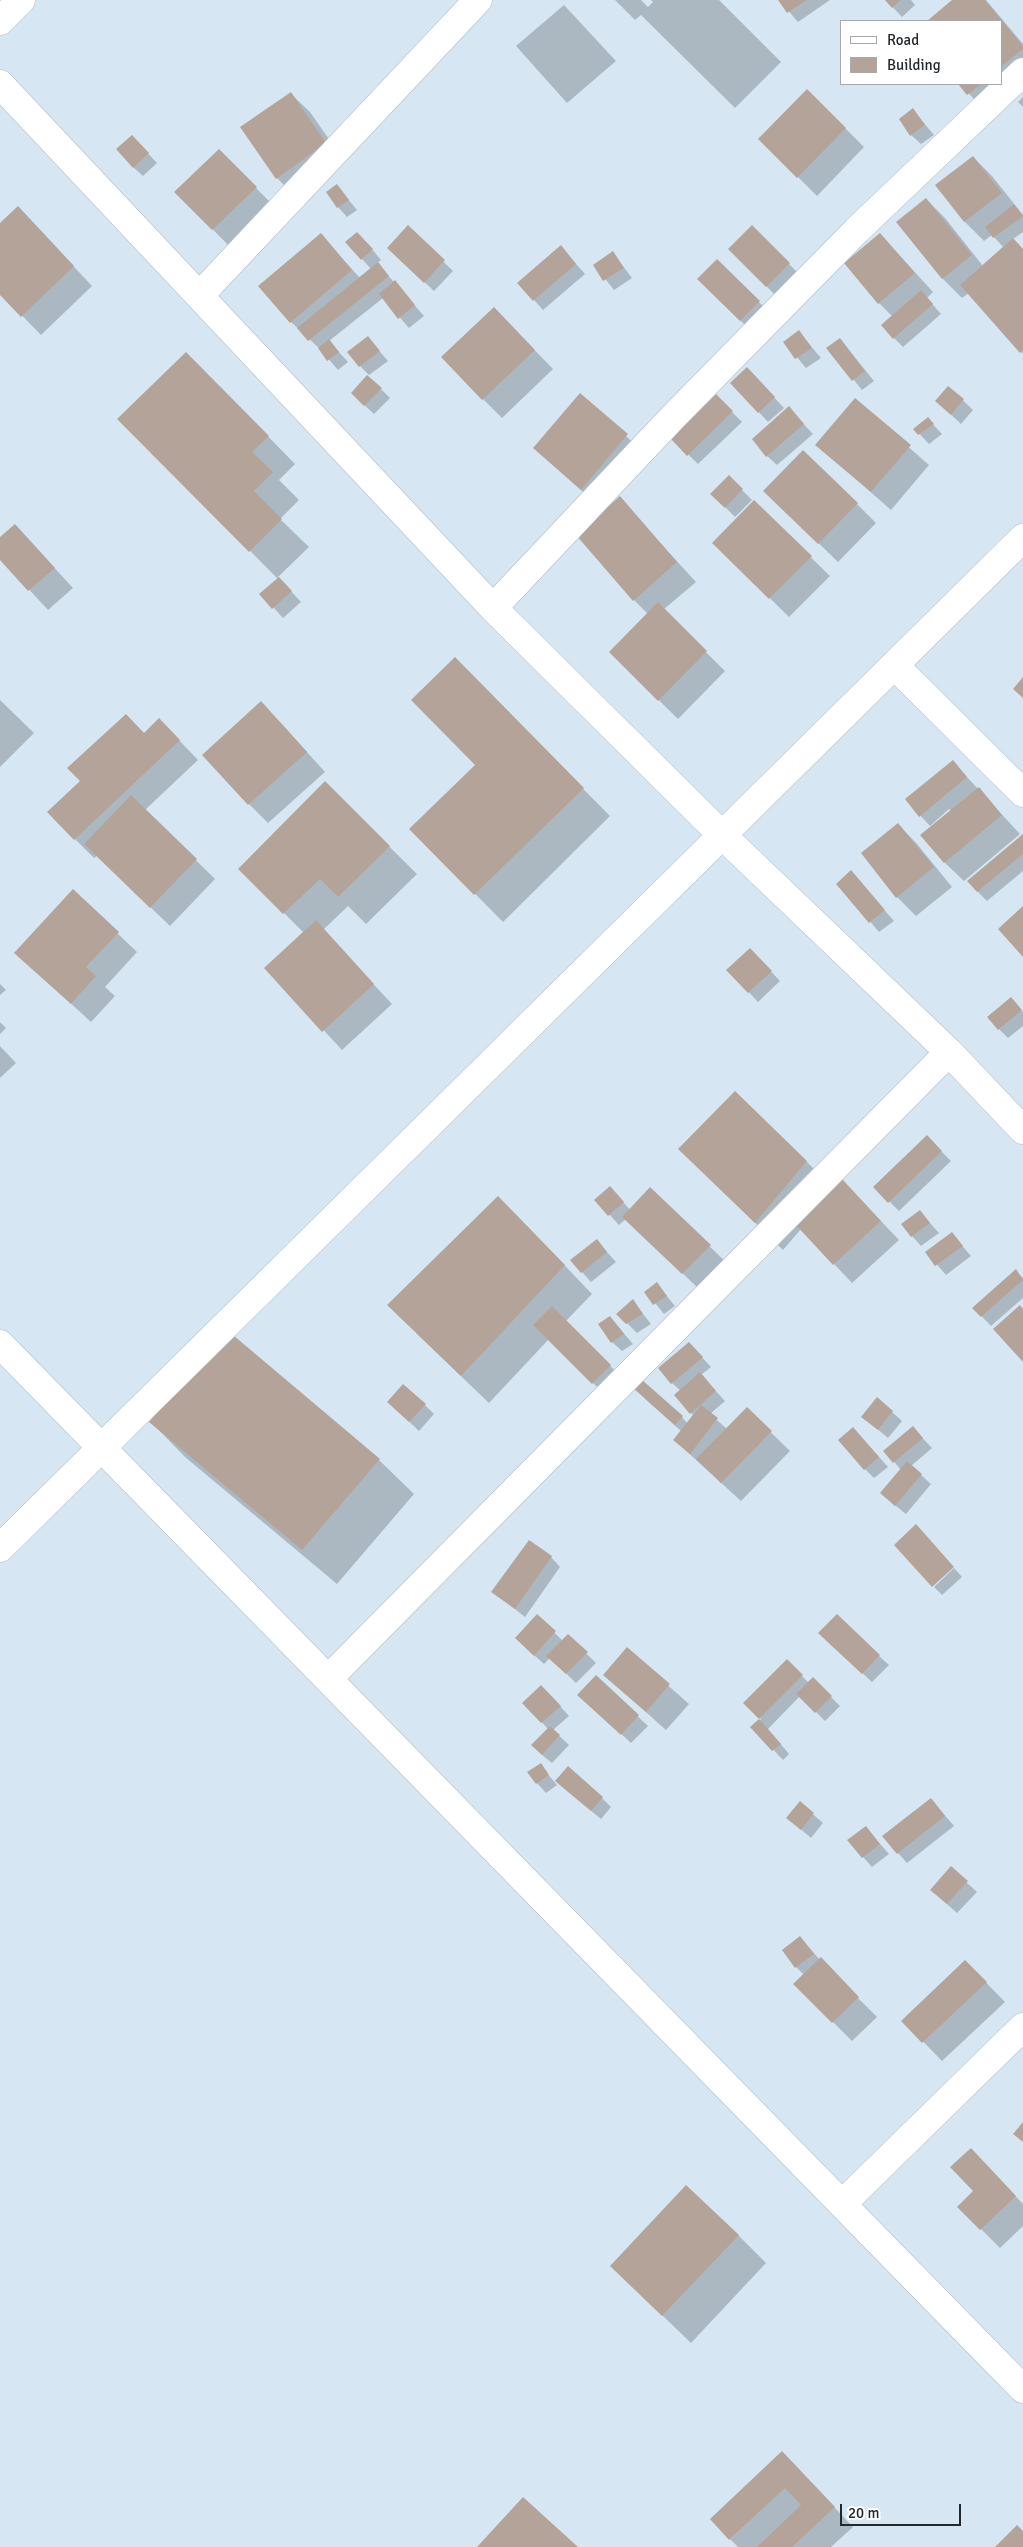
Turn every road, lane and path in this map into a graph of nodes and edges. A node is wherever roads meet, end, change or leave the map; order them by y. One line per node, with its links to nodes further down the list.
1 (21, 0): 3 (street)
2 (478, 0): 6 (street)
3 (0, 21)
4 (1023, 72): 8 (street)
5 (0, 84): 6 (street)
6 (200, 295): 8 (street)
7 (1023, 538): 9 (street)
8 (494, 608): 11 (street)
9 (894, 665): 10 (street); 11 (street)
10 (1023, 793)
11 (722, 835): 12 (street); 15 (street)
12 (949, 1052): 13 (street); 17 (street)
13 (1023, 1130)
14 (0, 1344): 15 (street)
15 (102, 1447): 16 (street); 17 (street)
16 (0, 1548)
17 (328, 1679): 19 (street)
18 (1023, 2027): 19 (street)
19 (842, 2204): 20 (street)
20 (1023, 2388)

